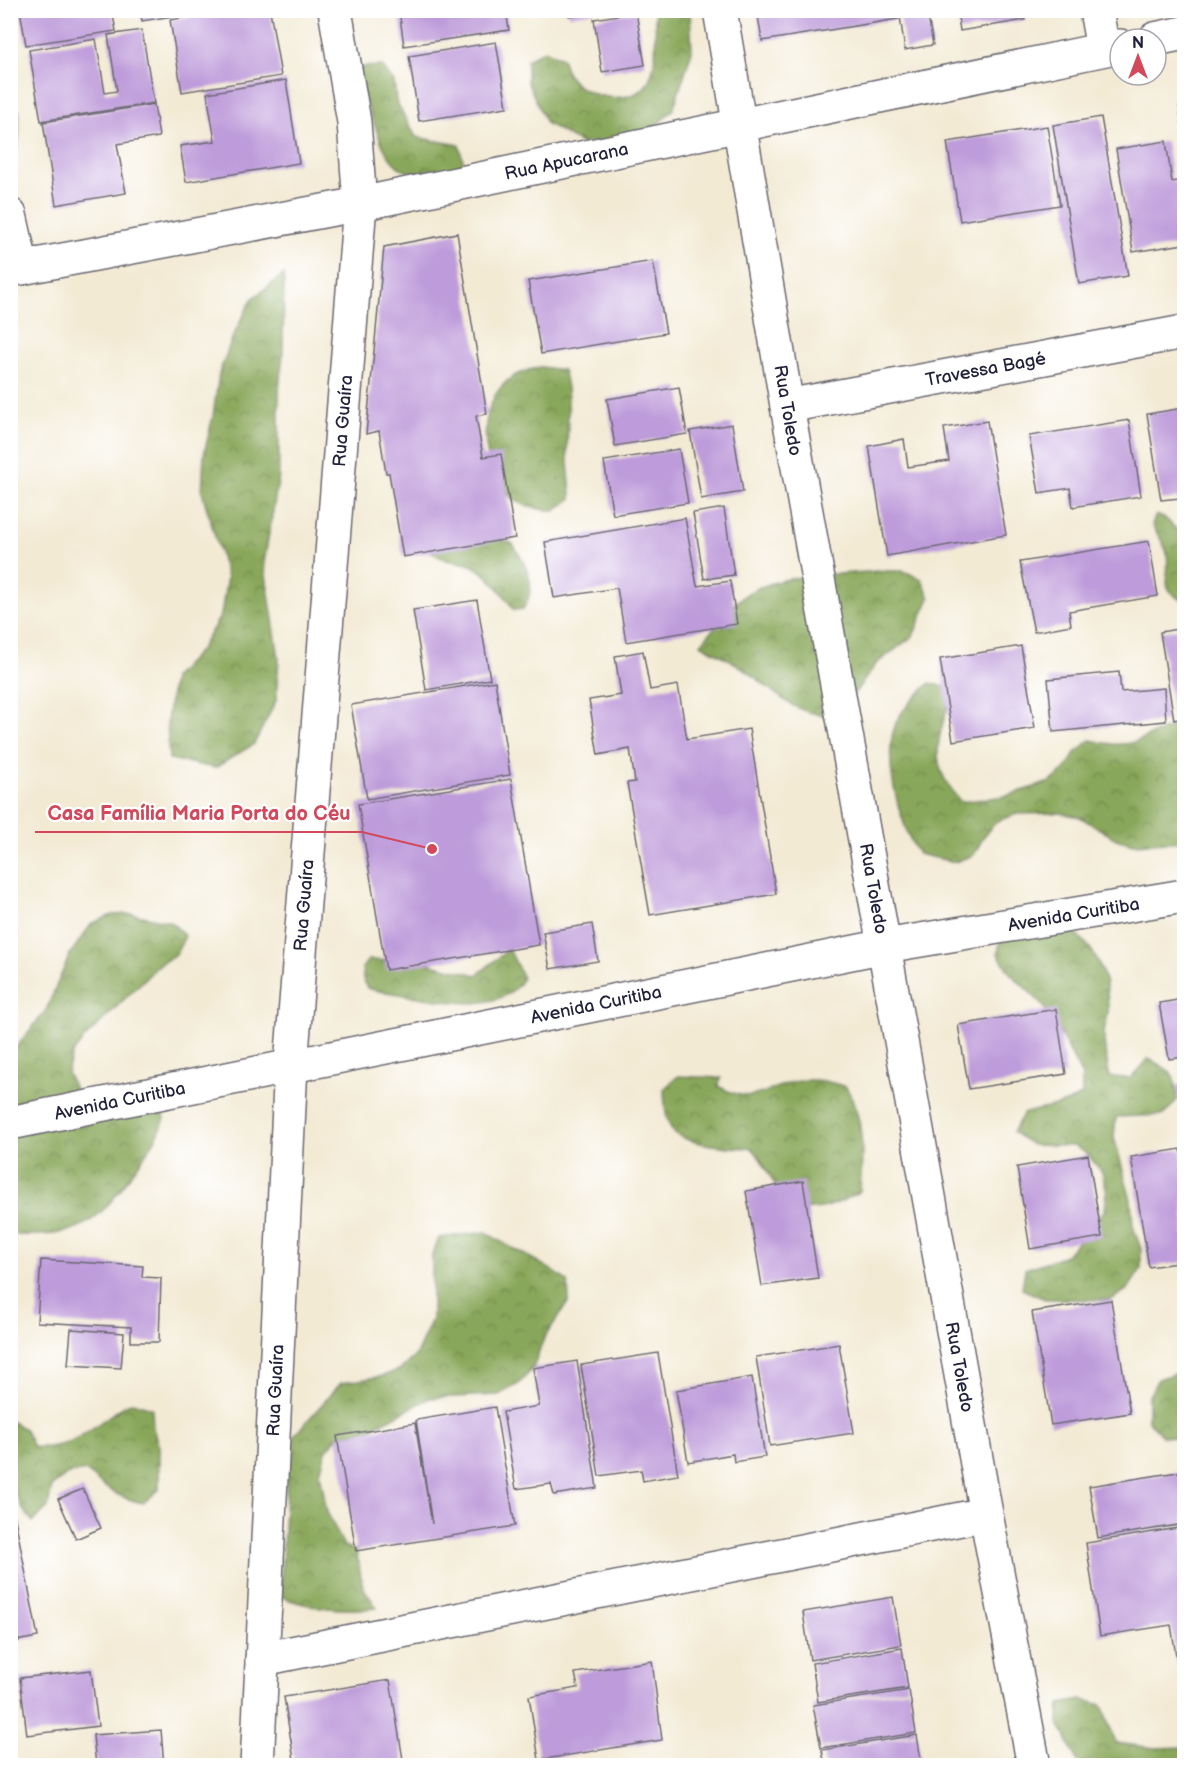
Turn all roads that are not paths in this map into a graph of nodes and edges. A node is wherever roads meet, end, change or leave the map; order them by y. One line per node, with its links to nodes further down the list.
1 (335, 10): 9 (street, Rua Guaíra)
2 (720, 10): 8 (street, Rua Toledo)
3 (1096, 10): 6 (street)
4 (1185, 33): 5 (street)
5 (1168, 36)
6 (1108, 40)
7 (1108, 48): 8 (street, Rua Apucarana)
8 (740, 124): 9 (street, Rua Apucarana); 13 (street, Rua Toledo)
9 (360, 204): 11 (street, Rua Apucarana); 16 (street, Rua Guaíra)
10 (10, 215): 11 (street)
11 (16, 269)
12 (1185, 332): 13 (street, Travessa Bagé)
13 (787, 406): 15 (street, Rua Toledo)
14 (1185, 896): 15 (street, Avenida Curitiba)
15 (885, 946): 16 (street, Avenida Curitiba); 18 (street, Rua Toledo)
16 (291, 1065): 17 (street, Avenida Curitiba); 19 (street, Rua Guaíra)
17 (10, 1123)
18 (986, 1514): 19 (street); 21 (street, Rua Toledo)
19 (262, 1659): 20 (street, Rua Guaíra)
20 (257, 1766)
21 (1034, 1766)

